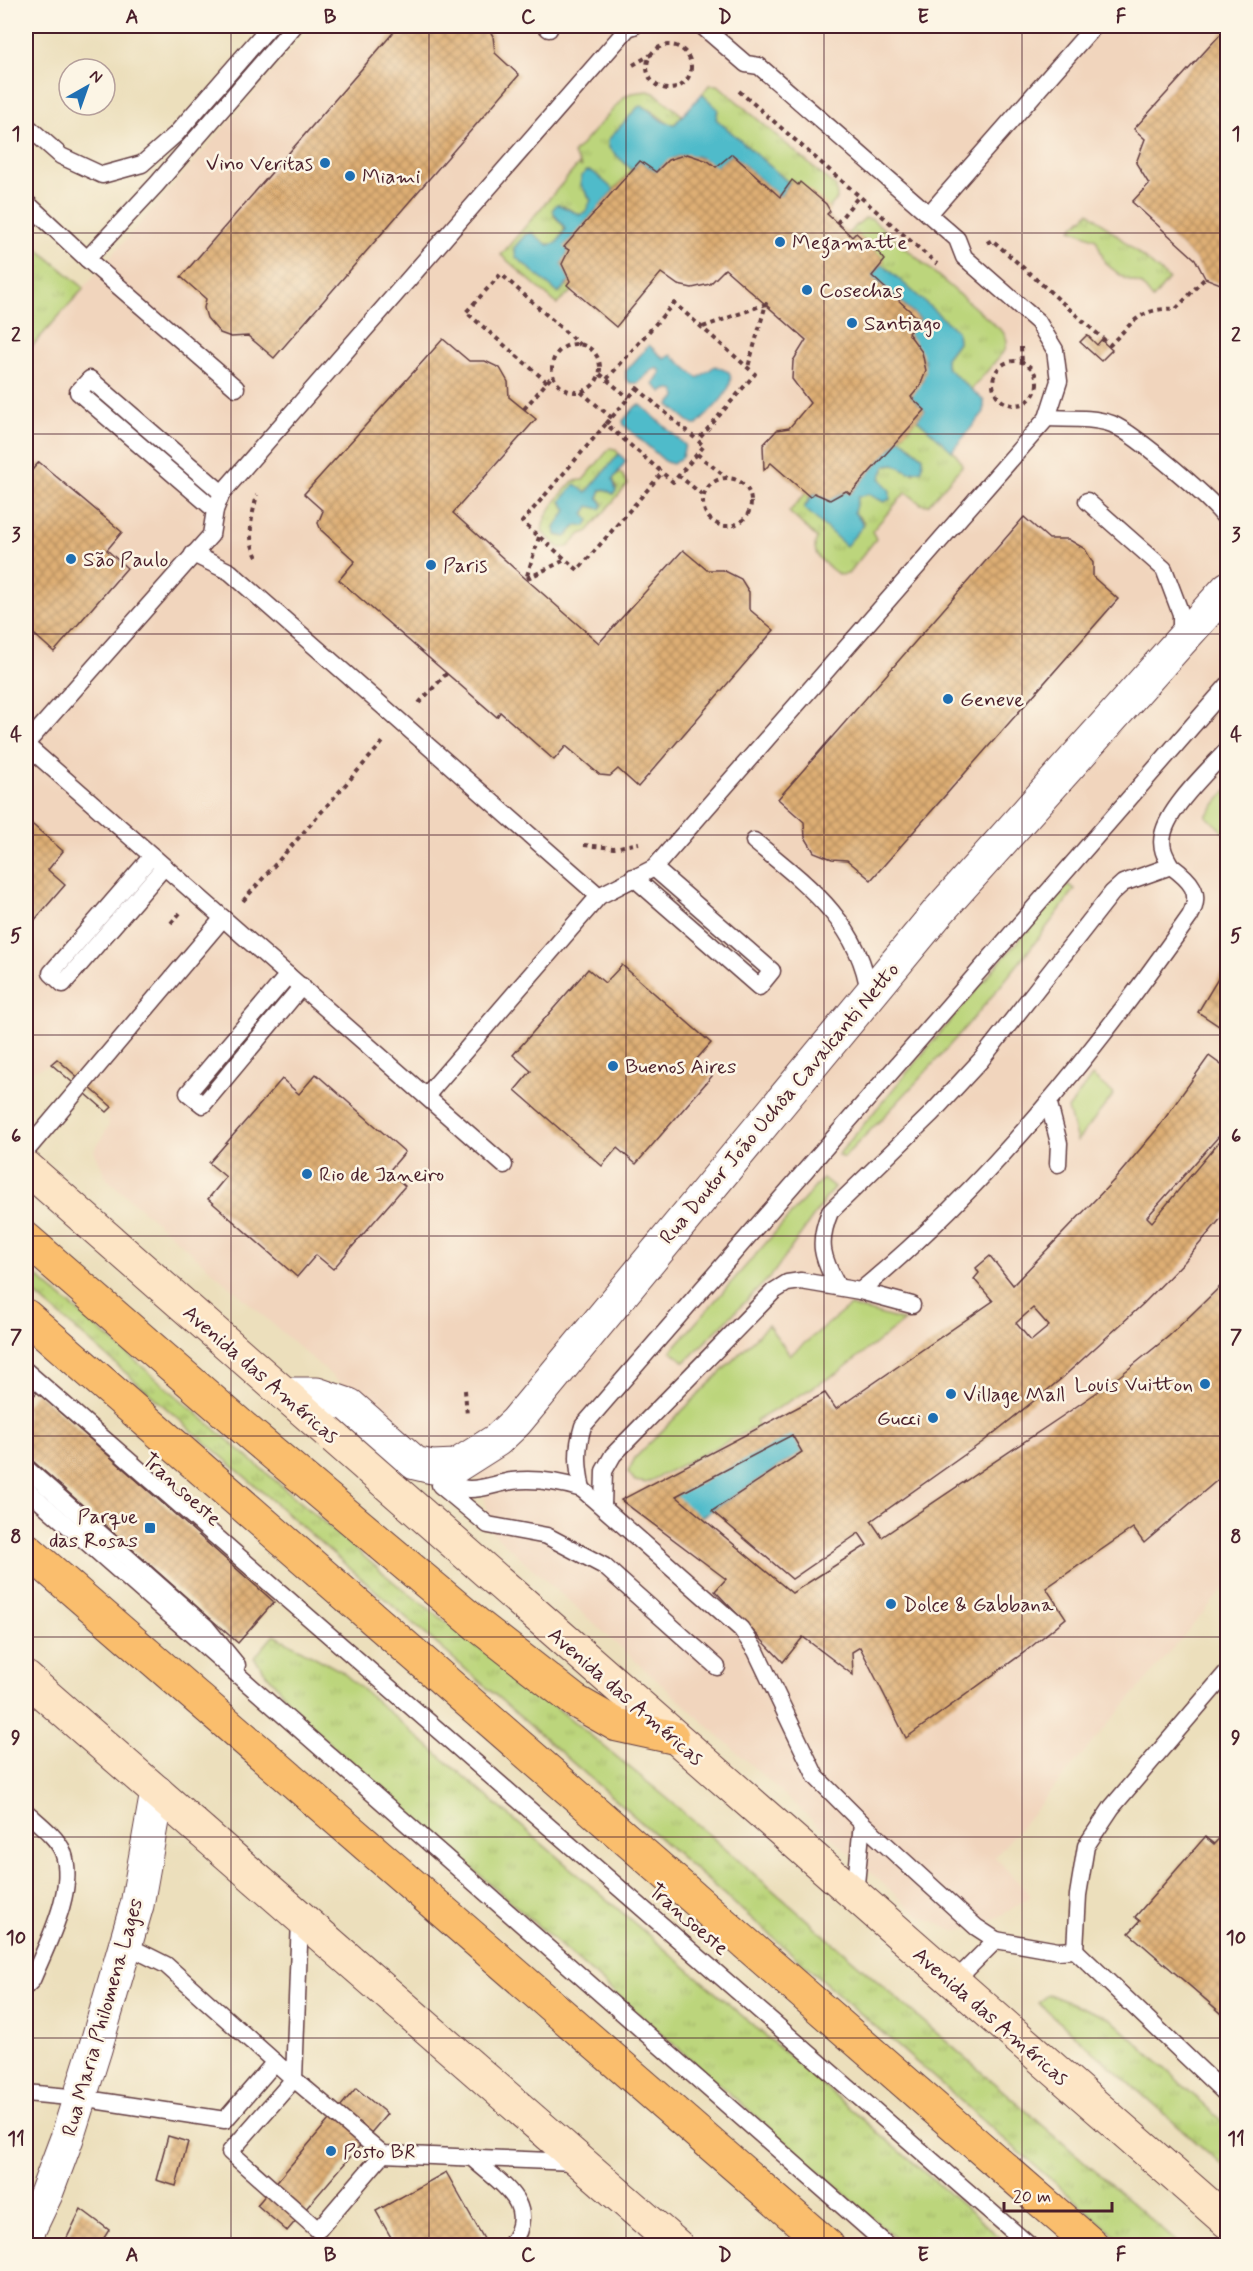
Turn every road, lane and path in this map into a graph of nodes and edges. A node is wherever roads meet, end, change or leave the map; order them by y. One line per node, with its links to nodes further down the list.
1 (270, 26): 11 (lane)
2 (294, 26): 17 (lane)
3 (634, 26): 44 (lane)
4 (702, 26): 14 (lane)
5 (1088, 29): 14 (lane)
6 (652, 54): 7 (path); 7 (path); 9 (path)
7 (688, 56): 8 (path)
8 (700, 57)
9 (626, 73)
10 (735, 88): 12 (path)
11 (26, 125)
12 (859, 196): 15 (path); 18 (path)
13 (26, 201): 17 (lane)
14 (929, 214): 36 (lane)
15 (837, 223)
16 (987, 243): 19 (path)
17 (87, 259): 29 (lane)
18 (940, 267)
19 (1205, 278)
20 (702, 327): 24 (path); 24 (path); 27 (path)
21 (1020, 337): 23 (path)
22 (580, 345): 25 (path); 26 (path); 28 (path)
23 (1022, 363): 32 (path); 32 (path)
24 (748, 368): 38 (path)
25 (600, 374): 27 (path); 30 (path)
26 (553, 375): 28 (path); 30 (path)
27 (607, 379): 31 (path)
28 (547, 382): 33 (path)
29 (236, 388)
30 (580, 392): 35 (path)
31 (629, 398): 35 (path); 38 (path)
32 (1024, 403): 34 (path)
33 (524, 409)
34 (1021, 412)
35 (612, 418): 37 (path)
36 (1047, 418): 48 (lane); 68 (lane)
37 (606, 424): 40 (path); 49 (path)
38 (698, 441): 39 (path)
39 (697, 454): 41 (path); 42 (path)
40 (662, 473): 41 (path); 51 (path)
41 (678, 475): 45 (path)
42 (727, 478): 45 (path); 45 (path)
43 (258, 492): 52 (path)
44 (222, 493): 47 (lane); 47 (lane)
45 (704, 496)
46 (1087, 501): 54 (lane)
47 (215, 510): 50 (lane)
48 (1227, 522)
49 (539, 537): 51 (path); 51 (path)
50 (194, 554): 60 (lane); 61 (lane)
51 (566, 560)
52 (259, 561)
53 (1227, 588): 54 (street, Rua Doutor João Uchôa Cavalcanti Netto)
54 (1181, 640): 75 (street, Rua Doutor João Uchôa Cavalcanti Netto)
55 (447, 673): 58 (path)
56 (1227, 685): 94 (lane)
57 (411, 694): 58 (path)
58 (420, 702): 59 (path); 60 (path)
59 (429, 710)
60 (402, 721): 70 (lane); 71 (path)
61 (26, 745): 66 (lane)
62 (1227, 749): 67 (lane)
63 (648, 837): 64 (path)
64 (577, 839)
65 (754, 842): 75 (lane)
66 (158, 862): 66 (lane); 72 (lane)
67 (1171, 866): 77 (lane); 83 (lane)
68 (654, 868): 69 (lane); 69 (lane)
69 (633, 878): 70 (lane)
70 (599, 896): 76 (lane)
71 (240, 904)
72 (222, 918): 73 (lane); 78 (lane)
73 (288, 975): 74 (lane); 74 (lane)
74 (302, 987): 76 (lane)
75 (869, 993): 91 (street, Rua Doutor João Uchôa Cavalcanti Netto)
76 (426, 1096): 80 (lane)
77 (1049, 1104): 79 (lane); 84 (lane)
78 (26, 1152)
79 (1058, 1164)
80 (504, 1165)
81 (26, 1167): 89 (main road, Avenida das Américas)
82 (26, 1239): 101 (highway)
83 (838, 1287): 84 (lane); 95 (lane)
84 (860, 1291): 85 (lane)
85 (912, 1305)
86 (26, 1316): 127 (highway)
87 (26, 1372): 126 (lane, Transoeste)
88 (465, 1390): 90 (path)
89 (285, 1394): 91 (street); 101 (main road, Avenida das Américas)
90 (468, 1423)
91 (415, 1463): 94 (lane); 97 (lane)
92 (26, 1467): 100 (lane)
93 (26, 1489): 100 (lane)
94 (582, 1489): 95 (lane)
95 (603, 1507): 104 (lane)
96 (26, 1549): 124 (highway)
97 (717, 1667)
98 (1227, 1671): 109 (lane)
99 (26, 1678): 102 (main road)
100 (261, 1697): 125 (lane)
101 (672, 1737): 105 (main road, Avenida das Américas)
102 (157, 1792): 106 (main road); 108 (street, Rua Maria Philomena Lages)
103 (26, 1812): 111 (lane)
104 (862, 1823): 105 (lane); 107 (lane)
105 (854, 1895): 110 (main road, Avenida das Américas)
106 (300, 1919): 113 (lane); 119 (main road)
107 (996, 1940): 109 (lane); 110 (lane)
108 (126, 1945): 112 (lane); 116 (street, Rua Maria Philomena Lages)
109 (1075, 1950): 115 (lane)
110 (953, 1983): 120 (main road, Avenida das Américas)
111 (26, 1986)
112 (276, 2062): 113 (lane); 116 (lane)
113 (294, 2079): 117 (lane); 117 (lane)
114 (26, 2093): 116 (lane)
115 (1227, 2096)
116 (80, 2098): 121 (street, Rua Maria Philomena Lages)
117 (383, 2154): 118 (lane)
118 (471, 2157): 119 (lane); 122 (lane)
119 (579, 2162): 123 (main road)
120 (1227, 2222)
121 (26, 2236)
122 (510, 2246)
123 (677, 2246)
124 (828, 2246)
125 (888, 2246)
126 (1029, 2246)
127 (1093, 2246)

